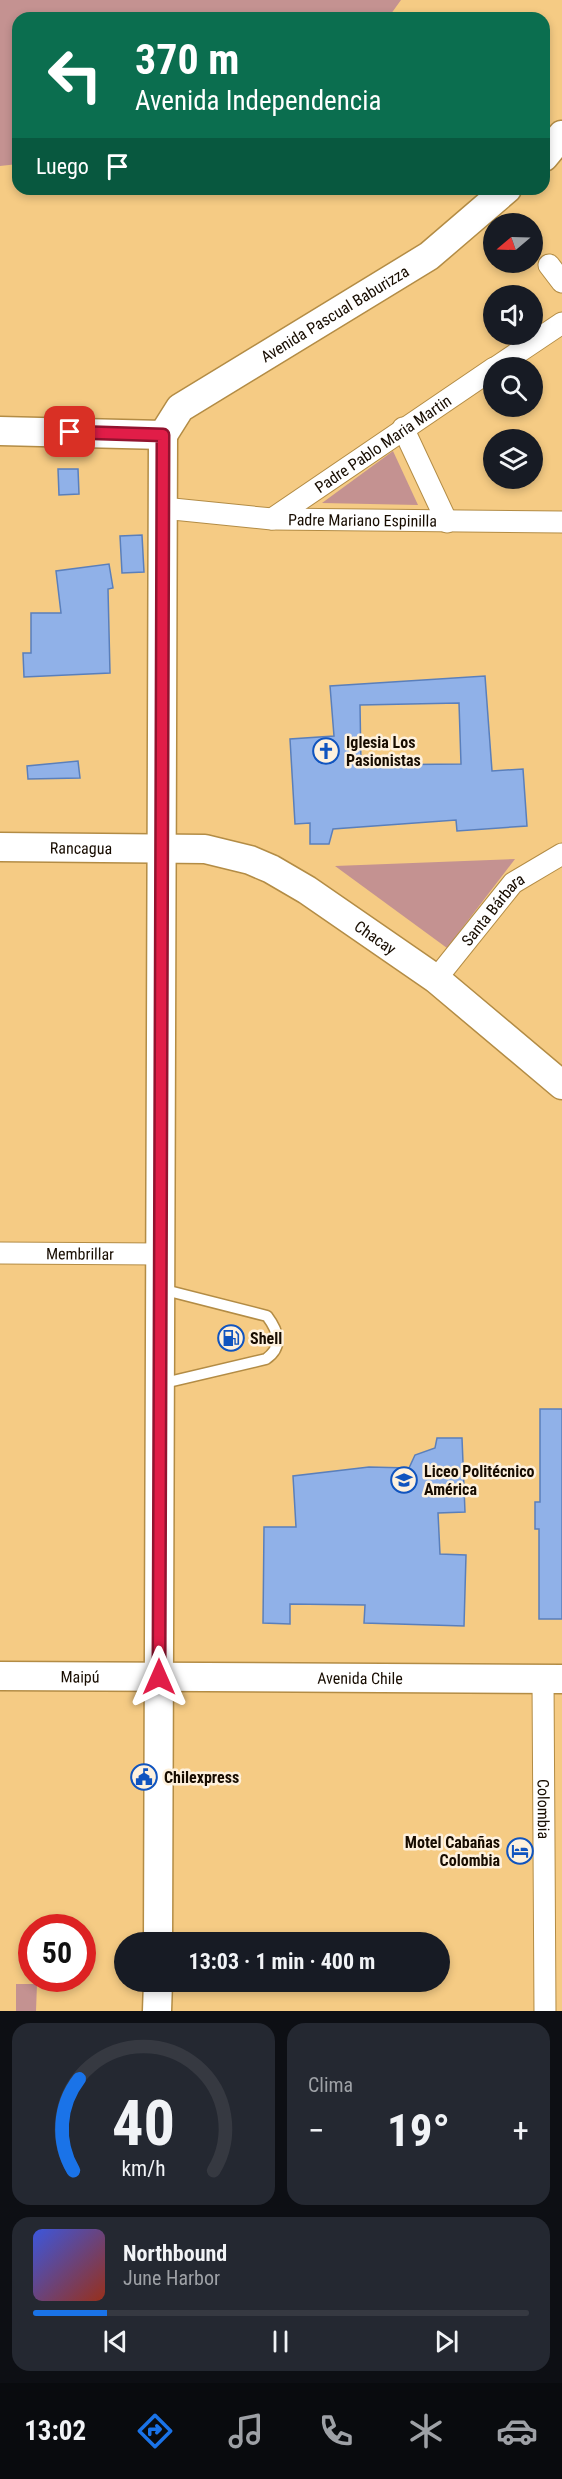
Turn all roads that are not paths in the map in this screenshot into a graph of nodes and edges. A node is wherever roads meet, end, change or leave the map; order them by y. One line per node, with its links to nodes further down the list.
1 (562, 135): 2 (main road)
2 (550, 149)
3 (500, 195): 11 (main road, Avenida Pascual Baburizza)
4 (549, 265): 5 (street)
5 (562, 282)
6 (562, 323): 7 (street, Padre Pablo Maria Martin)
7 (511, 357)
8 (483, 375): 9 (street, Padre Pablo Maria Martin)
9 (403, 428): 13 (street, Padre Pablo Maria Martin); 14 (street)
10 (0, 431): 11 (main road)
11 (163, 435): 12 (main road)
12 (163, 508): 13 (street, Padre Mariano Espinilla); 17 (main road)
13 (272, 519): 14 (street, Padre Mariano Espinilla)
14 (447, 522): 15 (street, Padre Mariano Espinilla)
15 (562, 522)
16 (0, 847): 17 (main road, Rancagua)
17 (162, 847): 19 (main road, Chacay); 22 (main road)
18 (562, 854): 19 (street, Santa Bárbara)
19 (436, 979): 20 (main road, Chacay)
20 (562, 1085)
21 (0, 1254): 22 (street, Membrillar)
22 (160, 1254): 23 (main road)
23 (160, 1289): 24 (main road); 24 (lane)
24 (160, 1384): 26 (main road)
25 (0, 1676): 26 (main road, Maipú)
26 (159, 1677): 27 (main road, Avenida Chile); 28 (main road)
27 (553, 1679): 31 (street, Colombia)
28 (158, 1932)
29 (158, 1992): 30 (main road)
30 (158, 2011)
31 (545, 2011)

